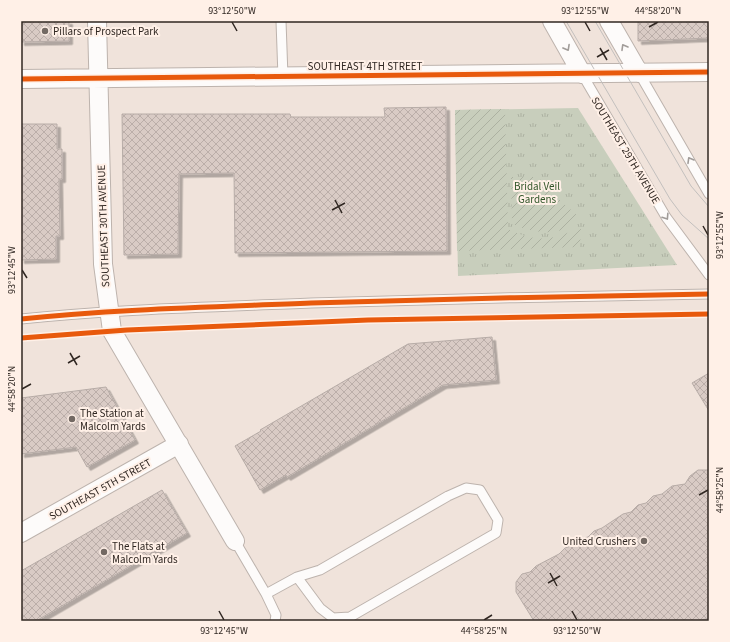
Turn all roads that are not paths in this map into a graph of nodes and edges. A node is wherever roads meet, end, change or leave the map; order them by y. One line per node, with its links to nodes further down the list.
1 (97, 21): 10 (street, SOUTHEAST 30TH AVENUE)
2 (282, 21): 8 (lane)
3 (552, 21): 7 (street, SOUTHEAST 29TH AVENUE, one-way to 7)
4 (609, 21): 6 (street, one-way to 4)
5 (709, 72): 6 (street, SOUTHEAST 4TH STREET)
6 (639, 73): 7 (street, SOUTHEAST 4TH STREET); 11 (lane, one-way to 6)
7 (582, 74): 8 (street, SOUTHEAST 4TH STREET); 12 (lane, SOUTHEAST 29TH AVENUE, one-way to 12)
8 (282, 77): 10 (street, SOUTHEAST 4TH STREET)
9 (21, 79): 10 (street, SOUTHEAST 4TH STREET)
10 (99, 79): 14 (street, SOUTHEAST 30TH AVENUE)
11 (709, 194)
12 (709, 275)
13 (709, 294): 14 (lane)
14 (108, 311): 15 (lane); 16 (street, SOUTHEAST 30TH AVENUE)
15 (21, 319)
16 (179, 444): 17 (street, SOUTHEAST 5TH STREET); 18 (street, SOUTHEAST 30TH AVENUE)
17 (21, 533)
18 (235, 540): 20 (lane)
19 (297, 577): 19 (lane); 20 (lane)
20 (266, 594): 21 (lane)
21 (275, 621)

